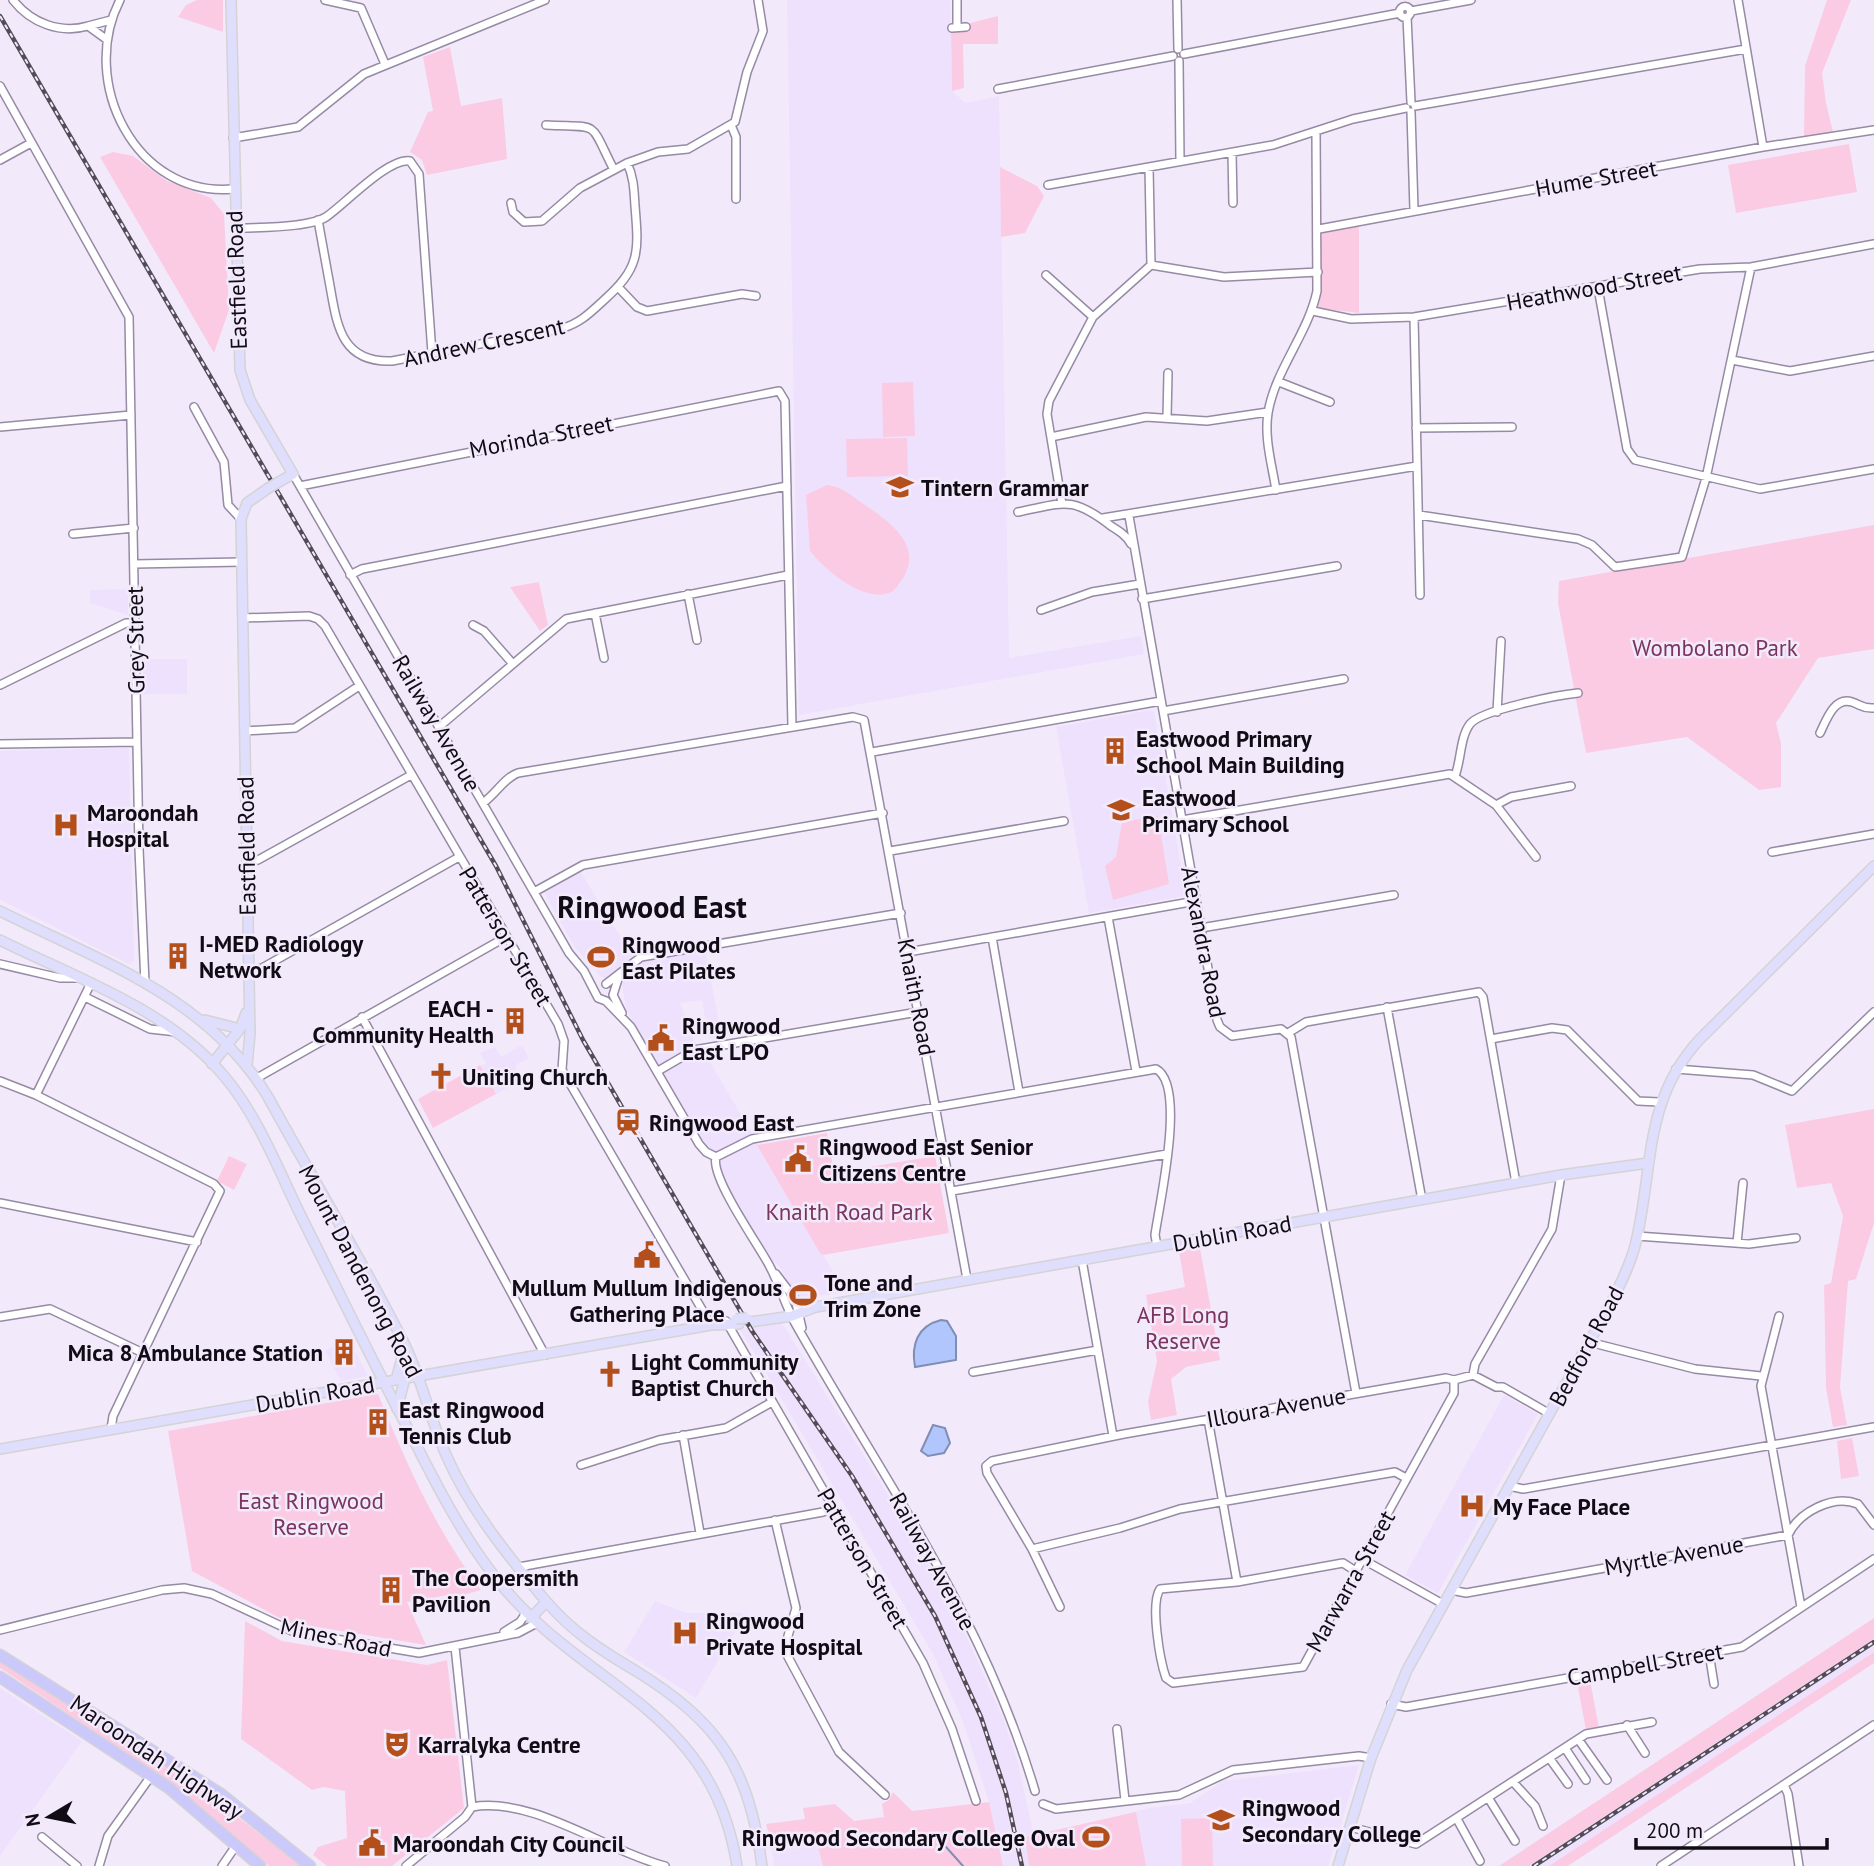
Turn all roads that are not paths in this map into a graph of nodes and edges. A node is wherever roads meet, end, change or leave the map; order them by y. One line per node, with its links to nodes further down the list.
1 (13, 0): 13 (street)
2 (120, 0): 12 (street)
3 (231, 0): 27 (main road, Eastfield Road)
4 (325, 0): 18 (street)
5 (543, 0): 18 (street)
6 (758, 0): 24 (street)
7 (957, 0): 14 (street)
8 (1177, 0): 17 (street)
9 (1471, 0): 11 (street)
10 (1738, 0): 16 (street)
11 (1405, 10): 17 (street); 22 (street)
12 (111, 20): 13 (street); 15 (street)
13 (88, 26): 15 (street)
14 (966, 27)
15 (106, 39): 37 (street)
16 (1746, 49): 22 (street); 29 (street)
17 (1178, 55): 20 (street); 32 (street)
18 (385, 64): 27 (street)
19 (0, 86): 21 (street, Grey Street)
20 (998, 89)
21 (3, 96): 28 (street, Grey Street)
22 (1411, 107): 26 (street); 41 (street)
23 (546, 125): 35 (street)
24 (731, 125): 33 (street); 38 (street)
25 (1874, 130): 29 (street, Hume Street)
26 (1316, 132): 30 (street); 44 (street)
27 (233, 138): 37 (main road, Eastfield Road)
28 (31, 143): 31 (street); 64 (street, Grey Street)
29 (1763, 147): 41 (street, Hume Street)
30 (1231, 153): 32 (street); 40 (street)
31 (0, 160)
32 (1180, 161): 34 (street)
33 (627, 163): 35 (street); 50 (street, Andrew Crescent)
34 (1149, 168): 36 (street); 46 (street)
35 (614, 170): 39 (street)
36 (1048, 185)
37 (233, 189): 43 (main road, Eastfield Road)
38 (736, 199)
39 (511, 203)
40 (1233, 203)
41 (1414, 210): 44 (street, Hume Street)
42 (318, 220): 43 (street); 56 (street, Andrew Crescent); 56 (street)
43 (234, 229): 72 (main road, Eastfield Road)
44 (1319, 229): 48 (street)
45 (1874, 244): 47 (street, Heathwood Street)
46 (1152, 265): 48 (street); 54 (street)
47 (1752, 267): 51 (street, Heathwood Street); 58 (street)
48 (1318, 272): 53 (street)
49 (1046, 275): 54 (street)
50 (618, 287): 52 (street); 56 (street, Andrew Crescent)
51 (1598, 288): 55 (street, Heathwood Street); 73 (street)
52 (756, 296)
53 (1313, 311): 55 (street, Heathwood Street); 60 (street)
54 (1093, 317): 69 (street)
55 (1414, 317): 68 (street)
56 (432, 353)
57 (1874, 356): 58 (street)
58 (1732, 360): 73 (street)
59 (1168, 373): 65 (street)
60 (1279, 382): 61 (street); 63 (street)
61 (1329, 402)
62 (194, 407): 82 (street, Eastfield Road)
63 (1268, 412): 65 (street); 76 (street)
64 (131, 415): 66 (street); 83 (street, Grey Street)
65 (1167, 418): 69 (street)
66 (0, 427)
67 (1512, 427): 68 (street)
68 (1416, 428): 70 (street)
69 (1051, 438): 77 (street)
70 (1417, 466): 76 (street); 79 (street)
71 (1874, 469): 73 (street)
72 (293, 474): 74 (street, Railway Avenue); 82 (main road, bridge)
73 (1706, 478): 79 (street)
74 (300, 486): 75 (street, Morinda Street); 89 (street, Railway Avenue)
75 (787, 486): 89 (street); 90 (street)
76 (1276, 490): 80 (street)
77 (1062, 503): 78 (street); 81 (street)
78 (1018, 512)
79 (1419, 515): 93 (street)
80 (1129, 516): 81 (street); 85 (street, Alexandra Road)
81 (1102, 518): 85 (street)
82 (241, 519): 86 (main road, Eastfield Road)
83 (134, 528): 84 (street); 87 (street, Grey Street)
84 (73, 534)
85 (1133, 548): 91 (street, Alexandra Road)
86 (242, 562): 87 (street); 97 (main road, Eastfield Road)
87 (134, 564): 98 (street, Grey Street)
88 (1337, 566): 94 (street)
89 (350, 575): 112 (street, Railway Avenue)
90 (788, 575): 92 (street); 113 (street)
91 (1140, 584): 94 (street, Alexandra Road); 95 (street)
92 (688, 594): 96 (street); 100 (street)
93 (1420, 595)
94 (1142, 598): 108 (street, Alexandra Road)
95 (1041, 610)
96 (595, 613): 102 (street); 103 (street)
97 (243, 618): 106 (street, Patterson Street); 114 (main road, Eastfield Road)
98 (135, 623): 105 (street); 116 (street, Grey Street)
99 (473, 625): 103 (street)
100 (697, 640)
101 (1501, 641): 111 (street)
102 (604, 659)
103 (513, 664): 112 (street)
104 (1344, 679): 110 (street)
105 (0, 685)
106 (359, 686): 114 (street); 119 (street, Patterson Street)
107 (1578, 693): 111 (street)
108 (1161, 701): 110 (street, Alexandra Road); 118 (street)
109 (1874, 708): 115 (street)
110 (1163, 711): 125 (street, Alexandra Road)
111 (1497, 712): 120 (street)
112 (440, 726): 122 (street, Railway Avenue)
113 (792, 727): 118 (street, Knaith Road); 122 (street)
114 (245, 731): 132 (main road, Eastfield Road)
115 (1820, 733)
116 (137, 742): 117 (street); 144 (street, Grey Street)
117 (0, 744)
118 (872, 752): 124 (street, Knaith Road)
119 (411, 775): 130 (street, Patterson Street); 132 (street)
120 (1455, 776): 123 (street); 125 (street)
121 (1571, 786): 123 (street)
122 (483, 803): 134 (street, Railway Avenue)
123 (1496, 805): 131 (street)
124 (883, 813): 128 (street, Knaith Road); 134 (street)
125 (1182, 820): 136 (street, Alexandra Road)
126 (1064, 821): 128 (street)
127 (1874, 834): 129 (street)
128 (890, 851): 138 (street, Knaith Road)
129 (1772, 852)
130 (459, 857): 141 (street, Patterson Street); 149 (street)
131 (1536, 857)
132 (246, 862): 149 (main road, Eastfield Road)
133 (1874, 866): 172 (main road, Bedford Road)
134 (534, 892): 148 (street, Railway Avenue)
135 (1394, 895): 140 (street)
136 (1196, 901): 139 (street); 140 (street, Alexandra Road)
137 (0, 911): 150 (main road, Mount Dandenong Road)
138 (901, 913): 145 (street, Knaith Road); 147 (street)
139 (1108, 917): 142 (street); 174 (street)
140 (1201, 928): 167 (street, Alexandra Road)
141 (506, 937): 162 (street); 202 (street, Patterson Street)
142 (992, 937): 145 (street); 177 (street)
143 (0, 940): 151 (main road, Mount Dandenong Road)
144 (141, 946): 150 (street, Grey Street); 152 (street, Grey Street)
145 (908, 952): 160 (street, Knaith Road)
146 (0, 964): 151 (street)
147 (622, 970): 153 (street); 156 (street)
148 (584, 971): 153 (street, Railway Avenue); 155 (street, Railway Avenue)
149 (248, 972): 165 (main road, Eastfield Road)
150 (132, 976): 152 (main road, Mount Dandenong Road)
151 (76, 978): 154 (main road, Mount Dandenong Road)
152 (145, 983): 163 (main road, Mount Dandenong Road)
153 (605, 984): 155 (street); 156 (street, Railway Avenue)
154 (90, 985): 157 (street); 166 (main road, Mount Dandenong Road)
155 (596, 991): 158 (street, Railway Avenue)
156 (613, 992): 158 (street); 164 (street, Railway Avenue)
157 (85, 997): 166 (street); 178 (street)
158 (606, 1001): 164 (street, Railway Avenue)
159 (1387, 1007): 167 (street); 168 (street); 188 (street)
160 (918, 1012): 173 (street); 180 (street, Knaith Road)
161 (1874, 1012): 172 (street)
162 (362, 1017): 175 (street); 207 (street)
163 (204, 1020): 165 (main road); 169 (main road, Mount Dandenong Road)
164 (625, 1020): 173 (street, Railway Avenue)
165 (245, 1029): 169 (main road, Eastfield Road); 171 (main road)
166 (177, 1032): 170 (main road, Mount Dandenong Road)
167 (1288, 1033): 190 (street)
168 (1491, 1039): 179 (street); 185 (street)
169 (230, 1045): 170 (main road, Eastfield Road); 171 (main road, Mount Dandenong Road)
170 (212, 1063): 214 (main road, Mount Dandenong Road)
171 (247, 1065): 175 (main road, Mount Dandenong Road)
172 (1675, 1069): 179 (main road, Bedford Road)
173 (658, 1071): 182 (street, Railway Avenue)
174 (1136, 1071): 177 (street); 181 (street)
175 (257, 1078): 204 (main road, Mount Dandenong Road)
176 (0, 1081): 178 (street)
177 (1019, 1092): 180 (street)
178 (36, 1095): 193 (street)
179 (1659, 1102): 183 (main road, Bedford Road)
180 (937, 1106): 182 (street); 187 (street, Knaith Road)
181 (1167, 1154): 187 (street); 195 (street)
182 (716, 1157): 198 (street, Railway Avenue)
183 (1648, 1163): 184 (main road, Dublin Road); 191 (main road, Bedford Road)
184 (1561, 1174): 185 (main road, Dublin Road); 210 (street)
185 (1516, 1182): 188 (main road, Dublin Road)
186 (1743, 1183): 194 (street)
187 (952, 1191): 197 (street, Knaith Road)
188 (1422, 1200): 190 (main road, Dublin Road)
189 (0, 1203): 193 (street)
190 (1324, 1216): 195 (main road, Dublin Road); 215 (street)
191 (1637, 1236): 194 (street); 203 (main road, Bedford Road)
192 (1796, 1238): 194 (street)
193 (197, 1242): 206 (street)
194 (1737, 1243)
195 (1157, 1246): 196 (main road, Dublin Road)
196 (1082, 1260): 197 (main road, Dublin Road); 205 (street)
197 (967, 1279): 198 (main road, Dublin Road)
198 (794, 1311): 201 (main road, Dublin Road); 272 (street, Railway Avenue)
199 (1779, 1316): 211 (street)
200 (0, 1317): 206 (street)
201 (737, 1322): 202 (main road, Dublin Road); 216 (street, Patterson Street)
202 (712, 1325): 207 (main road, Dublin Road)
203 (1589, 1342): 211 (street); 218 (main road, Bedford Road)
204 (405, 1345): 209 (main road, Mount Dandenong Road); 212 (main road)
205 (1098, 1350): 208 (street); 223 (street)
206 (143, 1353): 221 (street)
207 (545, 1355): 209 (main road, Dublin Road)
208 (973, 1372)
209 (417, 1376): 212 (main road, Dublin Road); 238 (main road, Mount Dandenong Road)
210 (1473, 1376): 213 (street, Illoura Avenue); 218 (street)
211 (1761, 1376): 224 (street)
212 (401, 1379): 214 (main road, Dublin Road); 217 (main road)
213 (1454, 1380): 215 (street, Illoura Avenue); 227 (street, Marwarra Street)
214 (384, 1382): 217 (main road, Mount Dandenong Road); 221 (main road, Dublin Road)
215 (1356, 1393): 219 (street, Illoura Avenue)
216 (772, 1402): 222 (street); 230 (street, Patterson Street)
217 (397, 1409): 246 (main road, Mount Dandenong Road)
218 (1550, 1414): 228 (main road, Bedford Road)
219 (1208, 1419): 223 (street, Illoura Avenue); 229 (street)
220 (1874, 1427): 224 (street)
221 (111, 1429): 225 (main road, Dublin Road)
222 (683, 1435): 226 (street); 233 (street)
223 (1113, 1436): 235 (street, Illoura Avenue)
224 (1772, 1445): 228 (street); 234 (street)
225 (0, 1449)
226 (581, 1465)
227 (1406, 1478): 229 (street); 236 (street, Marwarra Street)
228 (1509, 1486): 241 (main road, Bedford Road)
229 (1223, 1502): 235 (street); 240 (street)
230 (833, 1506): 231 (street); 276 (street, Patterson Street)
231 (775, 1520): 233 (street); 273 (street)
232 (1874, 1525): 234 (street)
233 (700, 1533): 238 (street)
234 (1788, 1535): 241 (street, Myrtle Avenue); 245 (street)
235 (1032, 1549): 244 (street)
236 (1362, 1559): 239 (street, Marwarra Street); 243 (street)
237 (1874, 1559): 245 (street, Campbell Street)
238 (519, 1567): 242 (main road, Mount Dandenong Road)
239 (1354, 1570): 240 (street); 240 (street, Marwarra Street)
240 (1237, 1582)
241 (1451, 1590): 243 (main road, Bedford Road)
242 (546, 1602): 246 (main road); 294 (main road, Mount Dandenong Road)
243 (1443, 1604): 256 (main road, Bedford Road)
244 (1060, 1607)
245 (1801, 1607): 252 (street, Campbell Street)
246 (531, 1618): 249 (street, Mines Road); 249 (street, Mines Road); 293 (main road, Mount Dandenong Road)
247 (13, 1628): 248 (street, Mines Road); 250 (street, Mines Road); 251 (street, Mines Road)
248 (0, 1630)
249 (500, 1635): 251 (street, Mines Road)
250 (0, 1636)
251 (455, 1647): 278 (street)
252 (1709, 1653): 255 (street); 256 (street, Campbell Street)
253 (0, 1655): 290 (highway, Maroondah Highway)
254 (0, 1677): 266 (highway, Maroondah Highway)
255 (1714, 1684)
256 (1391, 1704): 264 (main road, Bedford Road)
257 (1652, 1722): 258 (street)
258 (1628, 1725): 261 (street); 263 (street)
259 (1874, 1725): 271 (street)
260 (1117, 1729): 275 (street)
261 (1578, 1739): 262 (street); 268 (street)
262 (1565, 1748): 265 (street); 267 (street)
263 (1645, 1753)
264 (1371, 1758): 275 (street); 281 (main road, Bedford Road)
265 (1550, 1759): 269 (street); 270 (street)
266 (151, 1776): 284 (highway, Maroondah Highway); 287 (street)
267 (1586, 1780)
268 (1607, 1780)
269 (1514, 1783): 274 (street); 280 (street)
270 (1568, 1784)
271 (1784, 1785): 296 (street); 297 (street)
272 (1035, 1791)
273 (885, 1796)
274 (1489, 1799): 279 (street); 283 (street)
275 (1125, 1800): 277 (street)
276 (976, 1801)
277 (1044, 1804)
278 (472, 1807): 291 (street); 292 (street)
279 (1457, 1819): 281 (street); 285 (street)
280 (1543, 1826)
281 (1350, 1827): 295 (main road, Bedford Road)
282 (42, 1837): 286 (street)
283 (1515, 1841)
284 (235, 1847): 288 (street); 289 (highway, Maroondah Highway)
285 (1480, 1861)
286 (77, 1866)
287 (99, 1866)
288 (222, 1866)
289 (260, 1866)
290 (310, 1866)
291 (406, 1866)
292 (665, 1866)
293 (737, 1866)
294 (762, 1866)
295 (1338, 1866)
296 (1662, 1866)
297 (1799, 1866)

